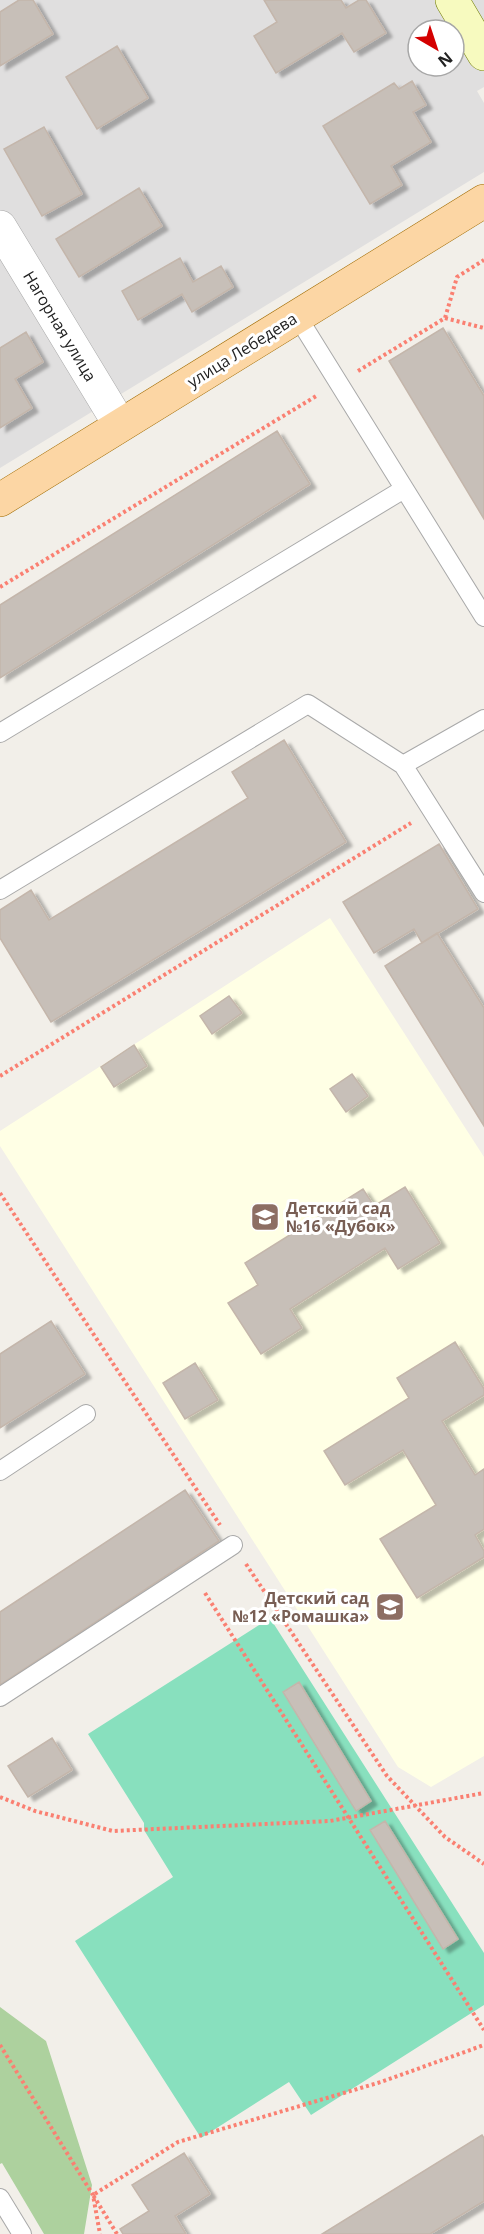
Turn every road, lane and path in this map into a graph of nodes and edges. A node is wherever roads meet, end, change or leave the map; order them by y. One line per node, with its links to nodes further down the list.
1 (452, 0): 2 (street)
2 (484, 54)
3 (484, 201): 6 (main road, улица Лебедева)
4 (0, 227): 10 (street, Нагорная улица)
5 (484, 260): 7 (path)
6 (297, 316): 9 (lane); 10 (main road, улица Лебедева)
7 (445, 318): 8 (path); 9 (path)
8 (484, 327)
9 (338, 383): 11 (lane); 13 (path)
10 (120, 425): 12 (main road, улица Лебедева)
11 (404, 489): 14 (lane); 16 (lane)
12 (0, 500)
13 (0, 587)
14 (484, 617)
15 (484, 719): 17 (lane)
16 (0, 733)
17 (403, 765): 18 (lane); 19 (lane)
18 (432, 810): 20 (lane); 21 (path)
19 (0, 890)
20 (484, 892)
21 (0, 1076)
22 (0, 1193): 25 (path)
23 (86, 1414): 24 (lane)
24 (0, 1471)
25 (233, 1545): 26 (lane); 30 (path)
26 (191, 1572): 27 (lane); 31 (path)
27 (0, 1697)
28 (484, 1793): 30 (path)
29 (0, 1797): 31 (path)
30 (416, 1805): 31 (path); 32 (path)
31 (348, 1817): 33 (path)
32 (484, 1864)
33 (484, 2030)
34 (0, 2045): 36 (path)
35 (484, 2045): 36 (path)
36 (93, 2195): 39 (path); 40 (path)
37 (0, 2198): 38 (lane)
38 (22, 2234)
39 (100, 2234)
40 (117, 2234)

